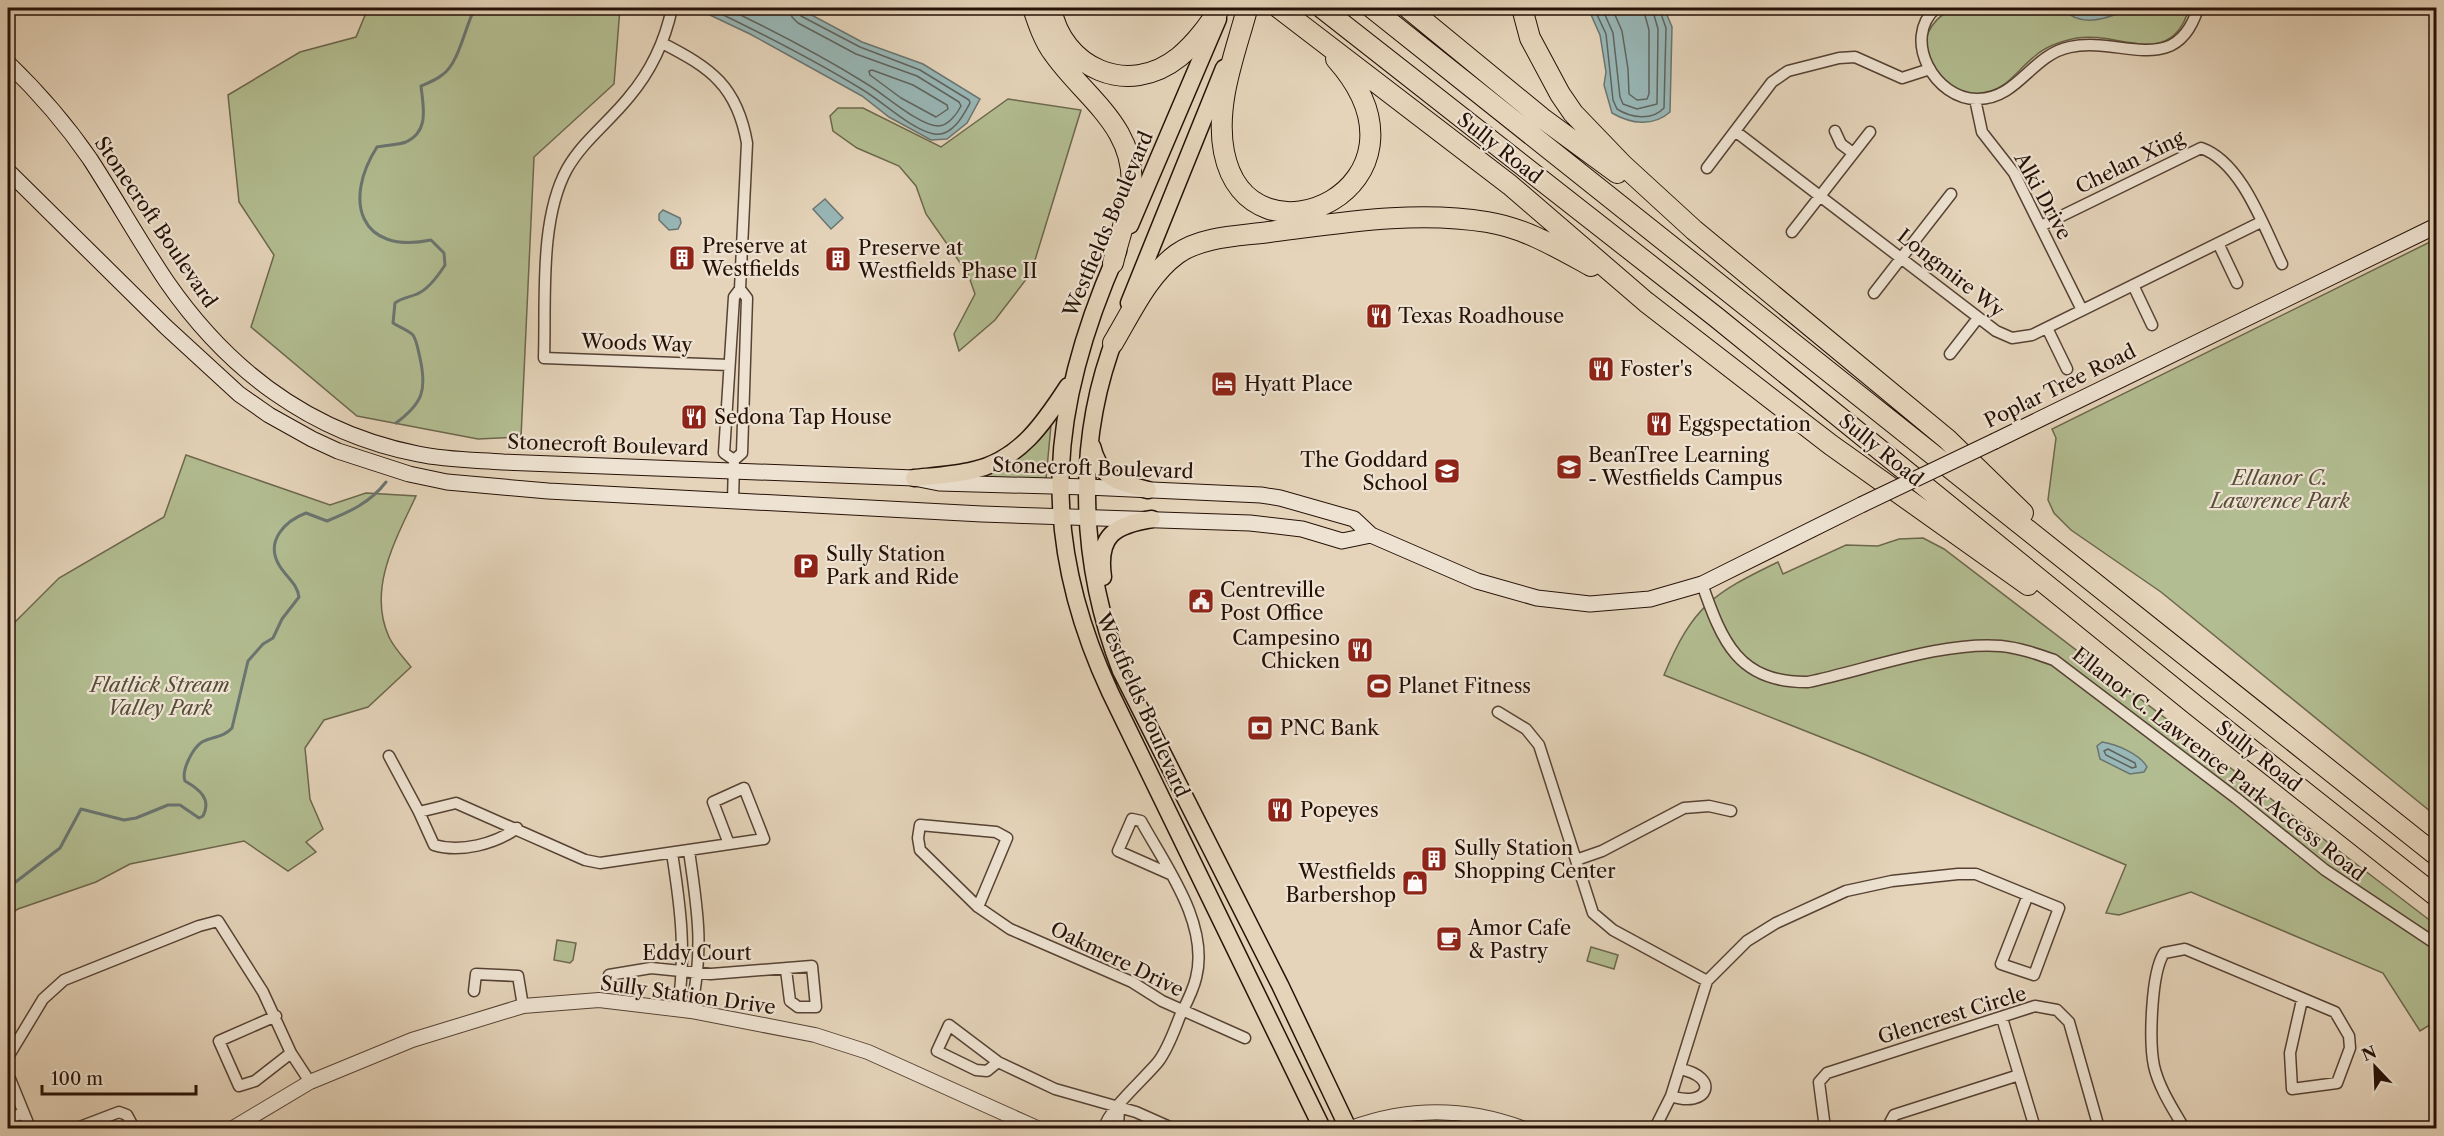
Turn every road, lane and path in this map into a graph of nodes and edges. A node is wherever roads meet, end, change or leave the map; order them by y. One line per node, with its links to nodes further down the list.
1 (672, 8): 14 (street)
2 (1033, 8): 33 (highway)
3 (1051, 8): 4 (highway)
4 (1221, 8): 33 (main road, Westfields Boulevard)
5 (1279, 8): 13 (highway)
6 (1322, 8): 63 (highway, Sully Road)
7 (1372, 8): 61 (highway, Sully Road)
8 (1408, 8): 29 (highway)
9 (1522, 8): 29 (highway)
10 (1936, 8): 16 (street)
11 (2198, 8): 17 (street)
12 (1247, 10): 13 (highway); 44 (main road, Westfields Boulevard)
13 (1297, 22): 39 (highway)
14 (663, 43): 37 (street); 46 (street, Woods Way)
15 (8, 63): 50 (main road, Stonecroft Boulevard)
16 (1930, 69): 17 (street); 18 (street)
17 (1975, 99): 27 (street, Alki Drive)
18 (1735, 131): 22 (street); 25 (street, Longmire Wy)
19 (1835, 131): 21 (street)
20 (1870, 132): 21 (street)
21 (1853, 153): 25 (street)
22 (1707, 168)
23 (8, 171): 55 (main road)
24 (1951, 194): 32 (street)
25 (1820, 196): 30 (street); 32 (street, Longmire Wy)
26 (2261, 222): 27 (street, Chelan Xing); 31 (street, Longmire Wy); 34 (street, Chelan Xing)
27 (2041, 226): 40 (street, Alki Drive)
28 (2436, 226): 60 (main road, Poplar Tree Road, bridge)
29 (1694, 230): 61 (highway)
30 (1792, 232)
31 (2218, 243): 35 (street); 36 (street, Longmire Wy)
32 (1901, 257): 38 (street); 41 (street, Longmire Wy)
33 (1113, 263): 48 (main road, Westfields Boulevard)
34 (2282, 264)
35 (2237, 283)
36 (2133, 285): 40 (street, Longmire Wy); 42 (street)
37 (740, 289): 46 (street); 50 (street)
38 (1874, 293)
39 (1646, 302): 44 (highway); 63 (highway)
40 (2082, 310): 43 (street, Longmire Wy)
41 (1978, 318): 43 (street, Longmire Wy); 45 (street)
42 (2152, 325)
43 (2047, 327): 47 (street)
44 (1113, 343): 49 (main road, Westfields Boulevard)
45 (1950, 354)
46 (729, 365): 50 (street)
47 (2067, 369)
48 (1073, 378): 51 (main road); 52 (main road, Westfields Boulevard)
49 (1090, 438): 53 (main road, Westfields Boulevard); 54 (main road)
50 (734, 465): 51 (main road, Stonecroft Boulevard); 55 (street)
51 (914, 478): 52 (main road, Stonecroft Boulevard)
52 (1060, 487): 53 (main road, Stonecroft Boulevard); 57 (main road, Westfields Boulevard)
53 (1087, 487): 54 (main road, Stonecroft Boulevard); 56 (main road, Westfields Boulevard)
54 (1148, 490): 59 (main road, Stonecroft Boulevard)
55 (733, 500): 57 (main road)
56 (1087, 516): 57 (main road); 58 (main road); 62 (main road, Westfields Boulevard)
57 (1061, 517): 113 (main road, Westfields Boulevard)
58 (1152, 519): 59 (main road); 62 (main road)
59 (1371, 535): 60 (main road, Stonecroft Boulevard)
60 (1701, 584): 78 (street, Ellanor C. Lawrence Park Access Road)
61 (2158, 635): 72 (highway, Sully Road)
62 (1112, 645): 114 (main road, Westfields Boulevard)
63 (2196, 706): 76 (highway, Sully Road)
64 (1498, 712): 73 (street)
65 (389, 756): 67 (street)
66 (1731, 811): 73 (street)
67 (419, 812): 68 (street); 68 (street)
68 (517, 828): 71 (street)
69 (729, 844): 69 (street); 70 (street)
70 (689, 851): 71 (street); 81 (street)
71 (672, 853): 79 (street)
72 (2436, 855)
73 (1576, 860): 83 (street)
74 (1170, 874): 74 (street); 88 (street)
75 (2028, 895): 75 (street); 83 (street)
76 (2436, 896)
77 (978, 907): 77 (street, Oakmere Drive); 88 (street, Oakmere Drive)
78 (2436, 945)
79 (683, 970): 81 (street, Eddy Court); 82 (street, Eddy Court); 87 (street)
80 (786, 970): 81 (street, Eddy Court)
81 (699, 973): 87 (street)
82 (609, 975)
83 (1707, 981): 95 (street)
84 (474, 991): 86 (street)
85 (2302, 1000): 85 (street); 121 (street)
86 (523, 1006): 87 (street, Sully Station Drive); 98 (street, Sully Station Drive)
87 (685, 1010): 109 (street, Sully Station Drive)
88 (1183, 1011): 91 (street, Oakmere Drive); 100 (street)
89 (276, 1016): 92 (street); 92 (street); 93 (street)
90 (2002, 1018): 96 (street); 117 (street, Glencrest Circle); 120 (street, Glencrest Circle)
91 (1245, 1038)
92 (291, 1053): 98 (street)
93 (8, 1057)
94 (998, 1062): 94 (street); 100 (street)
95 (1680, 1069): 99 (street); 99 (street)
96 (2019, 1075): 118 (street); 119 (street)
97 (8, 1077): 102 (street)
98 (310, 1082): 108 (street, Sully Station Drive)
99 (1671, 1096): 116 (street)
100 (1119, 1107): 110 (street); 111 (street); 112 (street)
101 (2436, 1111): 104 (street)
102 (23, 1113): 103 (street); 105 (street)
103 (8, 1119)
104 (2436, 1124)
105 (30, 1128)
106 (77, 1128): 107 (street)
107 (134, 1128)
108 (233, 1128)
109 (1037, 1128)
110 (1104, 1128)
111 (1118, 1128)
112 (1172, 1128)
113 (1322, 1128)
114 (1349, 1128): 115 (street)
115 (1522, 1128)
116 (1655, 1128)
117 (1825, 1128)
118 (1887, 1128)
119 (2035, 1128)
120 (2098, 1128)
121 (2184, 1128)

